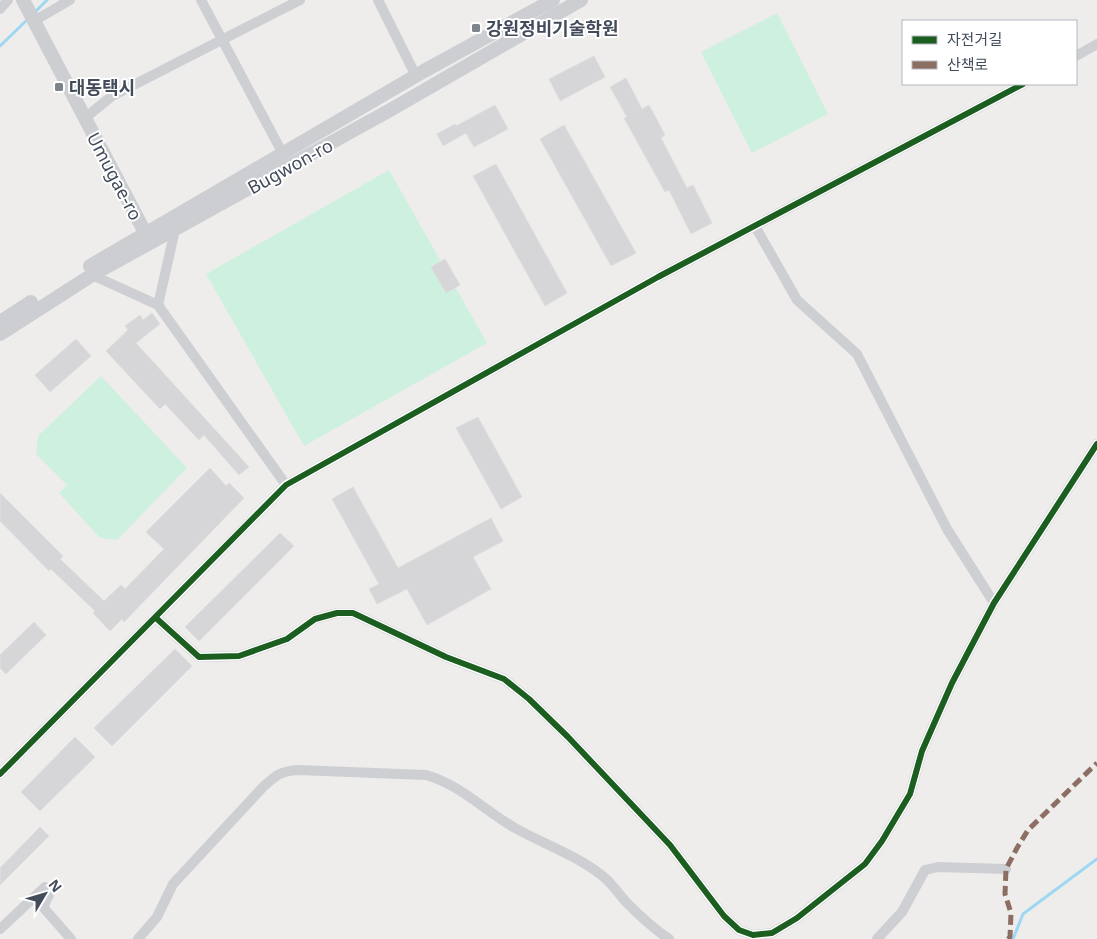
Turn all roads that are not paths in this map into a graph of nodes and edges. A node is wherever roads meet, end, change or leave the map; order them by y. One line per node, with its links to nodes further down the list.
1 (8, 0): 9 (street)
2 (22, 0): 10 (street, Umugae-ro)
3 (70, 0): 10 (street)
4 (201, 0): 11 (street)
5 (300, 0): 11 (street, Umugae-ro)
6 (378, 0): 14 (street)
7 (553, 0): 14 (street, Bugwon-ro)
8 (572, 2): 19 (street, Bugwon-ro)
9 (0, 9)
10 (33, 20): 16 (street, Umugae-ro)
11 (223, 40): 16 (street, Umugae-ro); 17 (street)
12 (1097, 44): 13 (street)
13 (1077, 55)
14 (416, 76): 17 (street, Bugwon-ro)
15 (1021, 85): 18 (street)
16 (85, 118): 20 (street, Umugae-ro)
17 (283, 154): 20 (street, Bugwon-ro)
18 (755, 226): 26 (street); 27 (street)
19 (175, 230): 20 (street, Bugwon-ro); 22 (street)
20 (148, 238): 21 (street, Bugwon-ro); 23 (street, Bugwon-ro)
21 (92, 275): 22 (street); 24 (street, Bugwon-ro)
22 (158, 305): 26 (street)
23 (0, 322)
24 (0, 334)
25 (1097, 444): 27 (street)
26 (286, 485): 28 (street)
27 (994, 604): 28 (street)
28 (156, 618): 29 (street)
29 (0, 774)
30 (1006, 869): 35 (street)
31 (0, 929): 32 (street)
32 (71, 939)
33 (138, 939): 34 (street)
34 (669, 939)
35 (877, 939)

